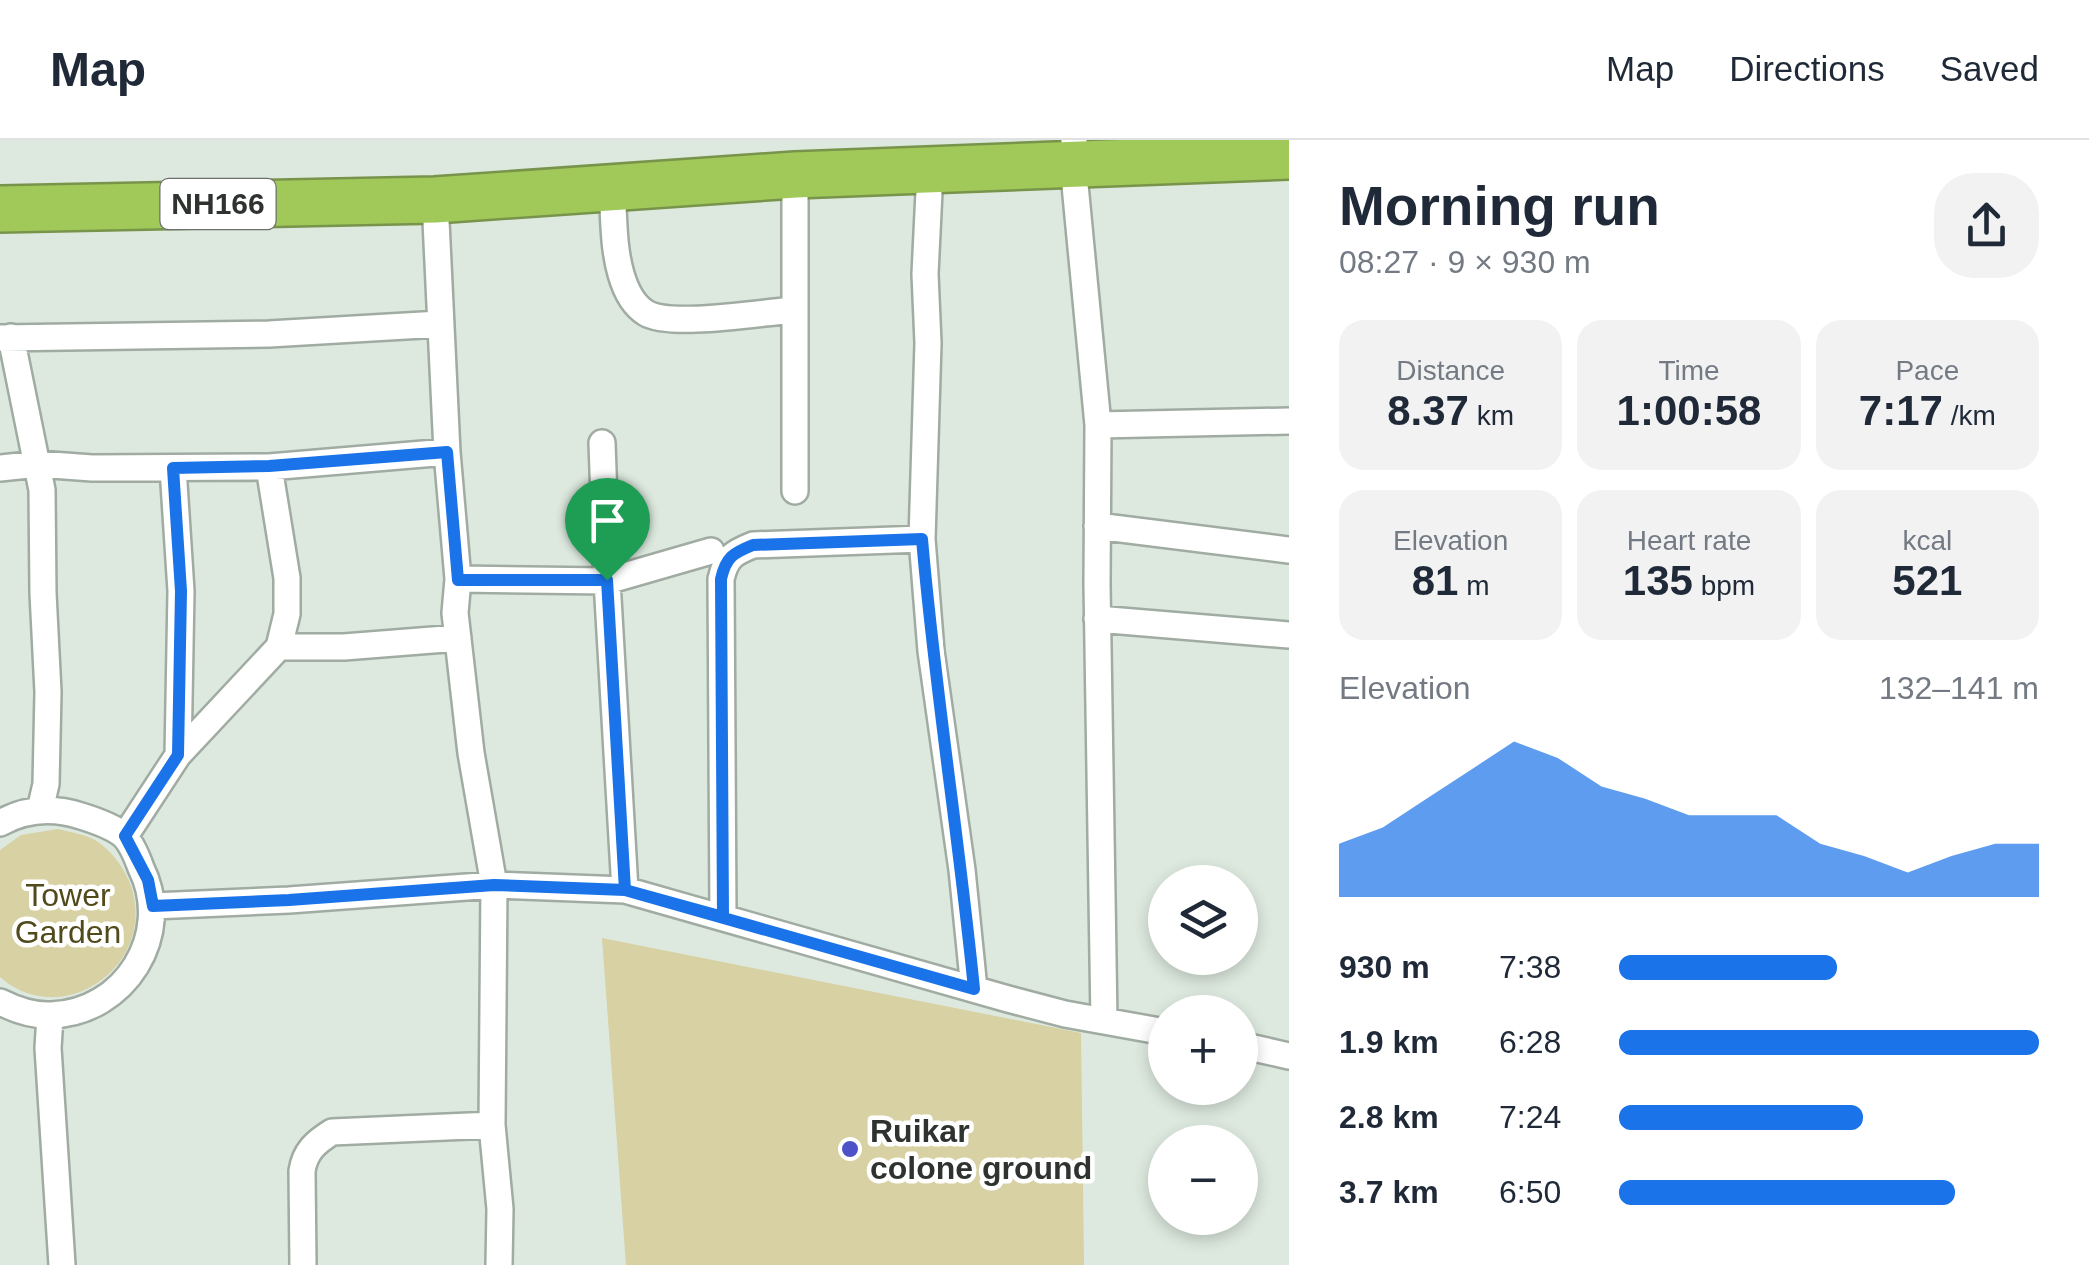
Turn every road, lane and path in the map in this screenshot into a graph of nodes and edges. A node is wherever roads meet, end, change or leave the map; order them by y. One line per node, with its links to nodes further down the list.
1 (1170, 140): 2 (highway, NH166)
2 (1074, 148): 3 (highway, NH166); 4 (highway, NH166); 6 (highway, NH166); 14 (street)
3 (1289, 156)
4 (930, 171): 5 (highway, NH166); 23 (street)
5 (795, 175): 7 (highway, NH166); 10 (street)
6 (0, 187)
7 (612, 188): 8 (highway, NH166); 10 (street)
8 (435, 200): 9 (highway, NH166); 11 (street)
9 (0, 209)
10 (795, 310): 21 (street)
11 (440, 324): 12 (street); 16 (street)
12 (6, 337): 17 (street)
13 (1289, 421): 14 (street)
14 (1098, 425): 22 (street)
15 (602, 444): 27 (street)
16 (447, 452): 18 (street); 26 (street)
17 (38, 464): 19 (street); 20 (street); 33 (street)
18 (269, 466): 20 (street); 31 (street)
19 (0, 468)
20 (173, 468): 32 (street)
21 (795, 491)
22 (1097, 526): 24 (street); 28 (street)
23 (922, 539): 39 (street); 40 (street)
24 (1289, 550)
25 (711, 551): 27 (street)
26 (458, 580): 27 (street); 30 (street)
27 (607, 580): 37 (street)
28 (1098, 619): 29 (street); 43 (street)
29 (1289, 635)
30 (458, 638): 31 (street); 36 (street)
31 (280, 646): 32 (street)
32 (178, 755): 35 (street)
33 (40, 810): 34 (street); 35 (street)
34 (0, 823)
35 (125, 836): 38 (street)
36 (494, 885): 37 (street); 38 (street); 47 (street)
37 (625, 890): 39 (street)
38 (153, 906): 42 (street)
39 (723, 917): 40 (street)
40 (974, 989): 43 (street)
41 (0, 1002): 42 (street)
42 (50, 1016): 48 (street)
43 (1104, 1021): 44 (street)
44 (1148, 1029)
45 (1258, 1050): 46 (street)
46 (1289, 1056)
47 (492, 1126): 49 (street); 50 (street)
48 (62, 1265)
49 (303, 1265)
50 (499, 1265)

